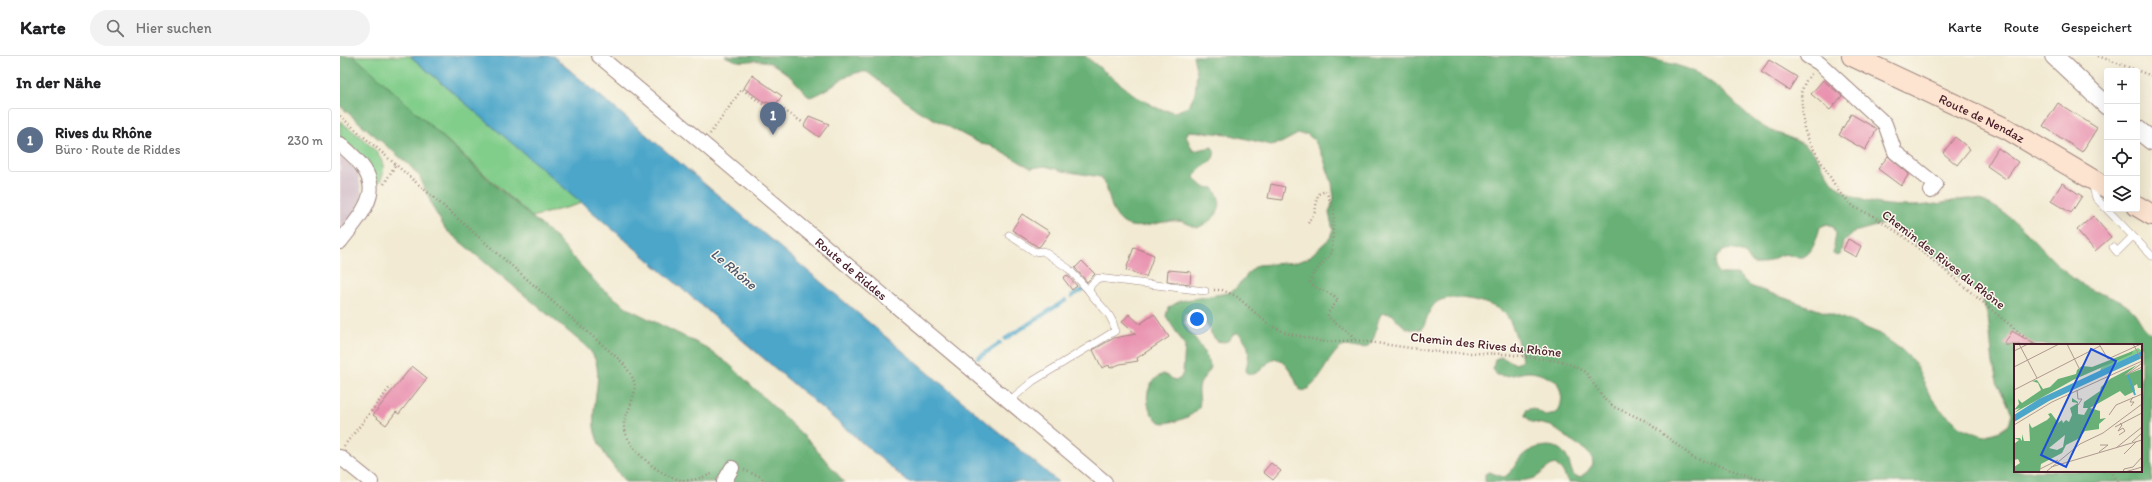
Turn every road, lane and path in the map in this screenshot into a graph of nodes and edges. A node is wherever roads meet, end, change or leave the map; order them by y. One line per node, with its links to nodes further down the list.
1 (599, 56): 13 (street, Route de Riddes)
2 (1852, 56): 15 (main road, Route de Nendaz)
3 (2054, 56): 7 (street)
4 (2098, 56): 6 (path)
5 (1813, 60): 16 (street); 29 (path, Chemin des Rives du Rhône)
6 (2152, 76)
7 (2105, 104)
8 (340, 116): 14 (path)
9 (802, 122): 13 (path)
10 (2140, 131): 11 (street)
11 (2152, 141)
12 (340, 144): 17 (street)
13 (703, 144): 31 (street, Route de Riddes)
14 (396, 164): 17 (path); 33 (path)
15 (2099, 183): 22 (lane)
16 (1931, 191)
17 (371, 194): 23 (street)
18 (2140, 208): 19 (main road)
19 (2152, 215)
20 (1308, 223): 28 (path)
21 (1009, 235): 26 (lane)
22 (2132, 237): 24 (lane); 25 (lane)
23 (340, 242)
24 (2113, 247)
25 (2152, 256)
26 (1089, 291): 27 (lane); 31 (lane)
27 (1205, 291): 28 (path, Chemin des Rives du Rhône)
28 (1355, 340): 39 (path, Chemin des Rives du Rhône)
29 (2033, 344)
30 (391, 386): 32 (path)
31 (1009, 401): 38 (street, Route de Riddes)
32 (341, 458): 35 (street)
33 (732, 468): 36 (street); 37 (path)
34 (2111, 472): 40 (path)
35 (371, 482)
36 (724, 482)
37 (766, 482)
38 (1105, 482)
39 (1768, 482)
40 (2119, 482)

